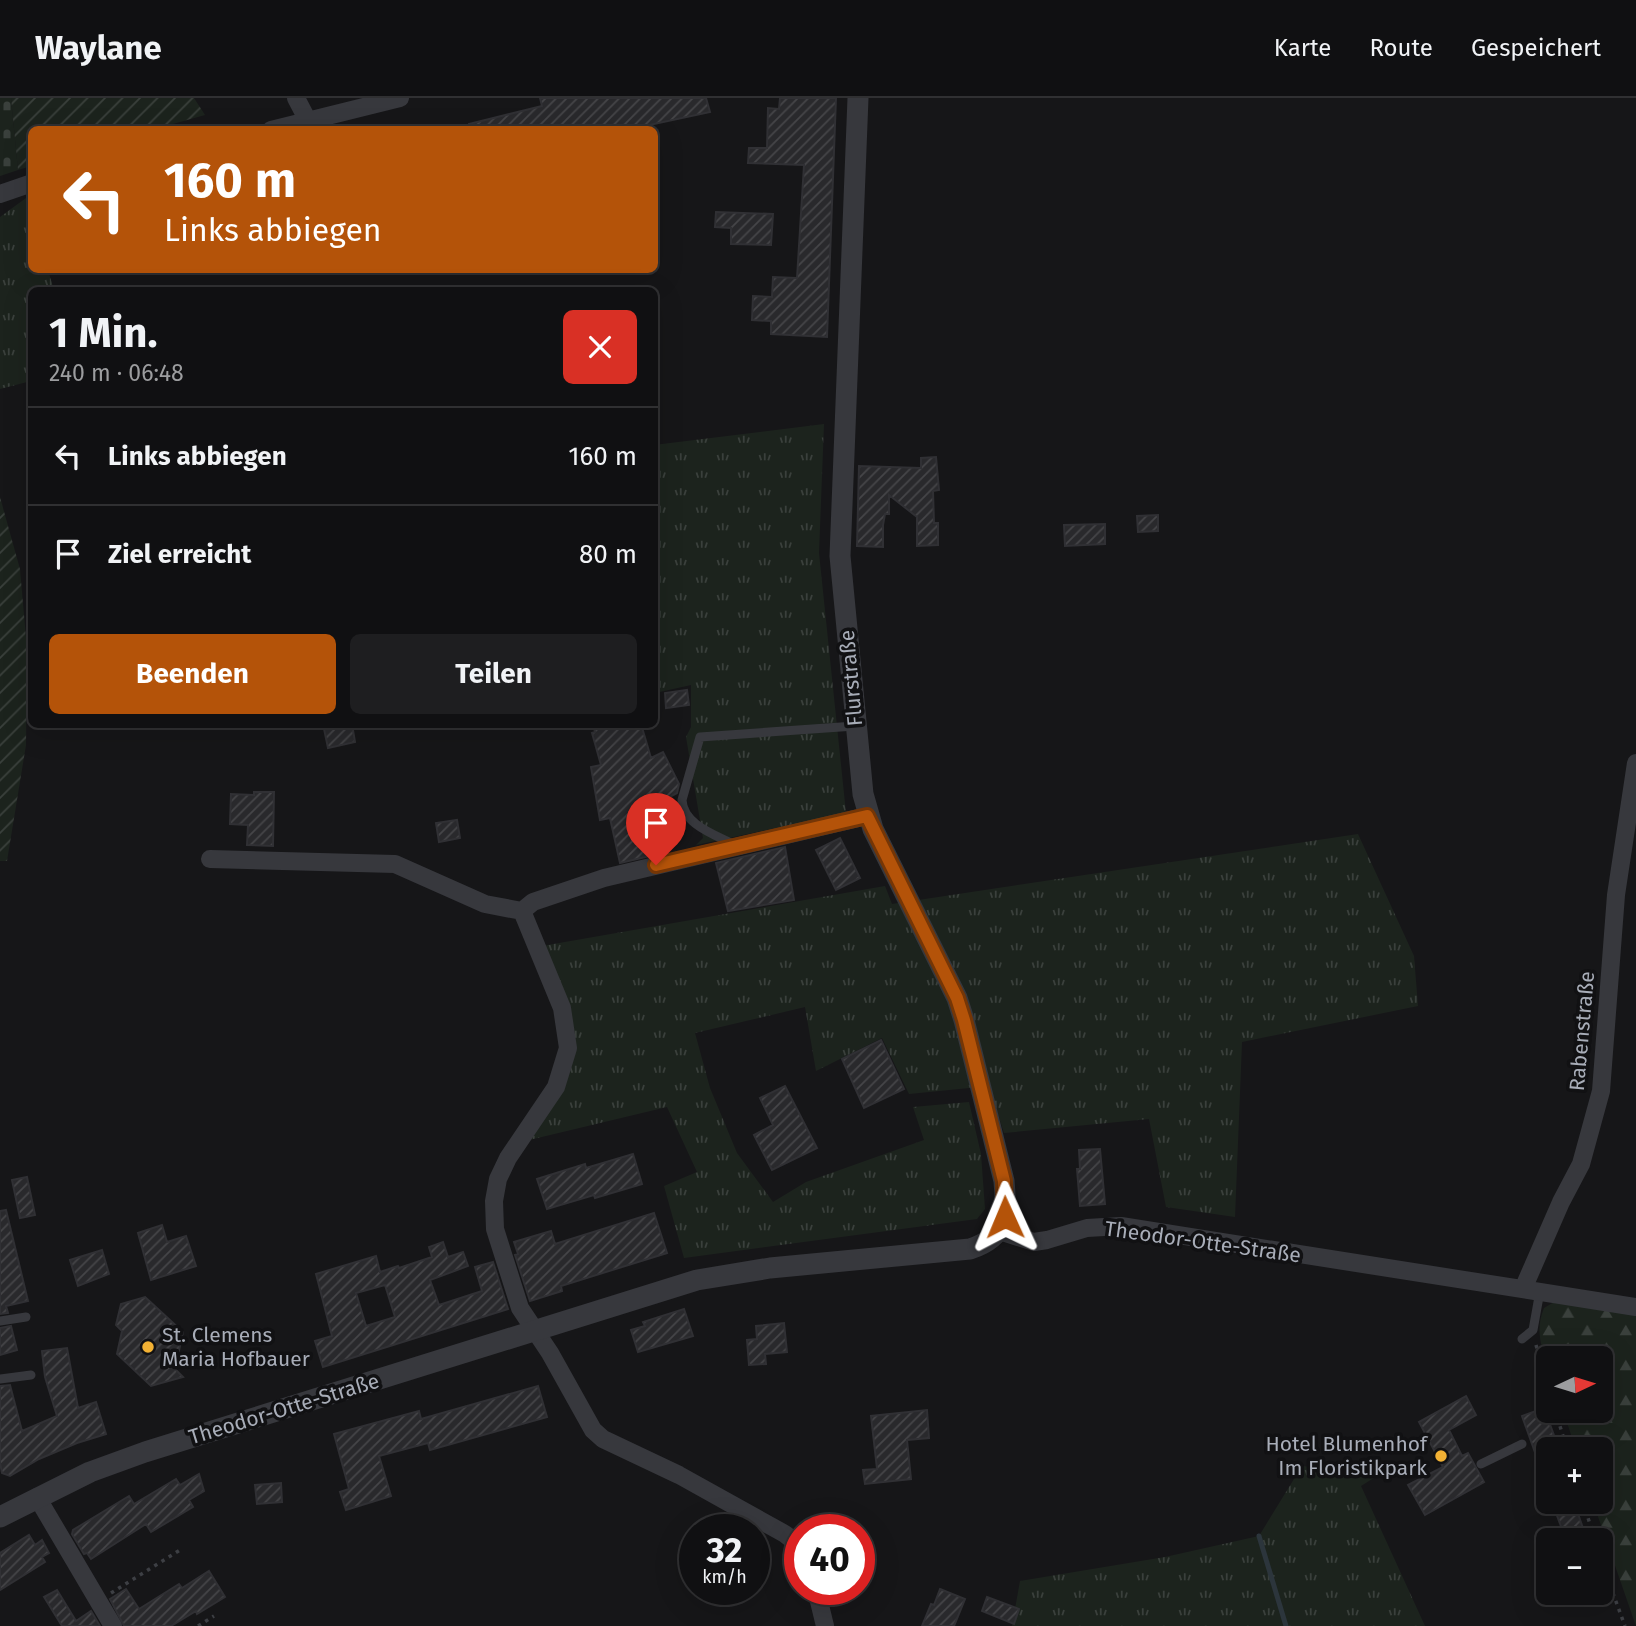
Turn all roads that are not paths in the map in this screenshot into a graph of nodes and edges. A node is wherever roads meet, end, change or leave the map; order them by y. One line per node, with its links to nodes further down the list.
1 (296, 98): 4 (street)
2 (400, 98): 4 (street)
3 (858, 98): 8 (street, Flurstraße)
4 (308, 121): 5 (street)
5 (287, 126)
6 (28, 184): 7 (street)
7 (0, 194)
8 (855, 726): 10 (street, Flurstraße); 11 (lane)
9 (1636, 763): 15 (street, Rabenstraße)
10 (867, 816): 11 (street); 14 (street, Flurstraße)
11 (735, 845): 13 (street)
12 (210, 859): 13 (street)
13 (522, 911): 19 (street)
14 (999, 1231): 15 (street, Theodor-Otte-Straße); 19 (street, Theodor-Otte-Straße)
15 (1532, 1290): 16 (street, Theodor-Otte-Straße); 20 (lane)
16 (1636, 1307)
17 (26, 1317): 18 (lane)
18 (0, 1321)
19 (533, 1330): 25 (street, Theodor-Otte-Straße); 27 (street)
20 (1522, 1339)
21 (32, 1375): 22 (lane)
22 (0, 1379)
23 (1522, 1444): 24 (lane)
24 (1481, 1464)
25 (37, 1497): 26 (street, Theodor-Otte-Straße); 29 (street)
26 (1, 1513)
27 (784, 1533)
28 (820, 1605): 30 (street)
29 (113, 1626)
30 (825, 1626)

